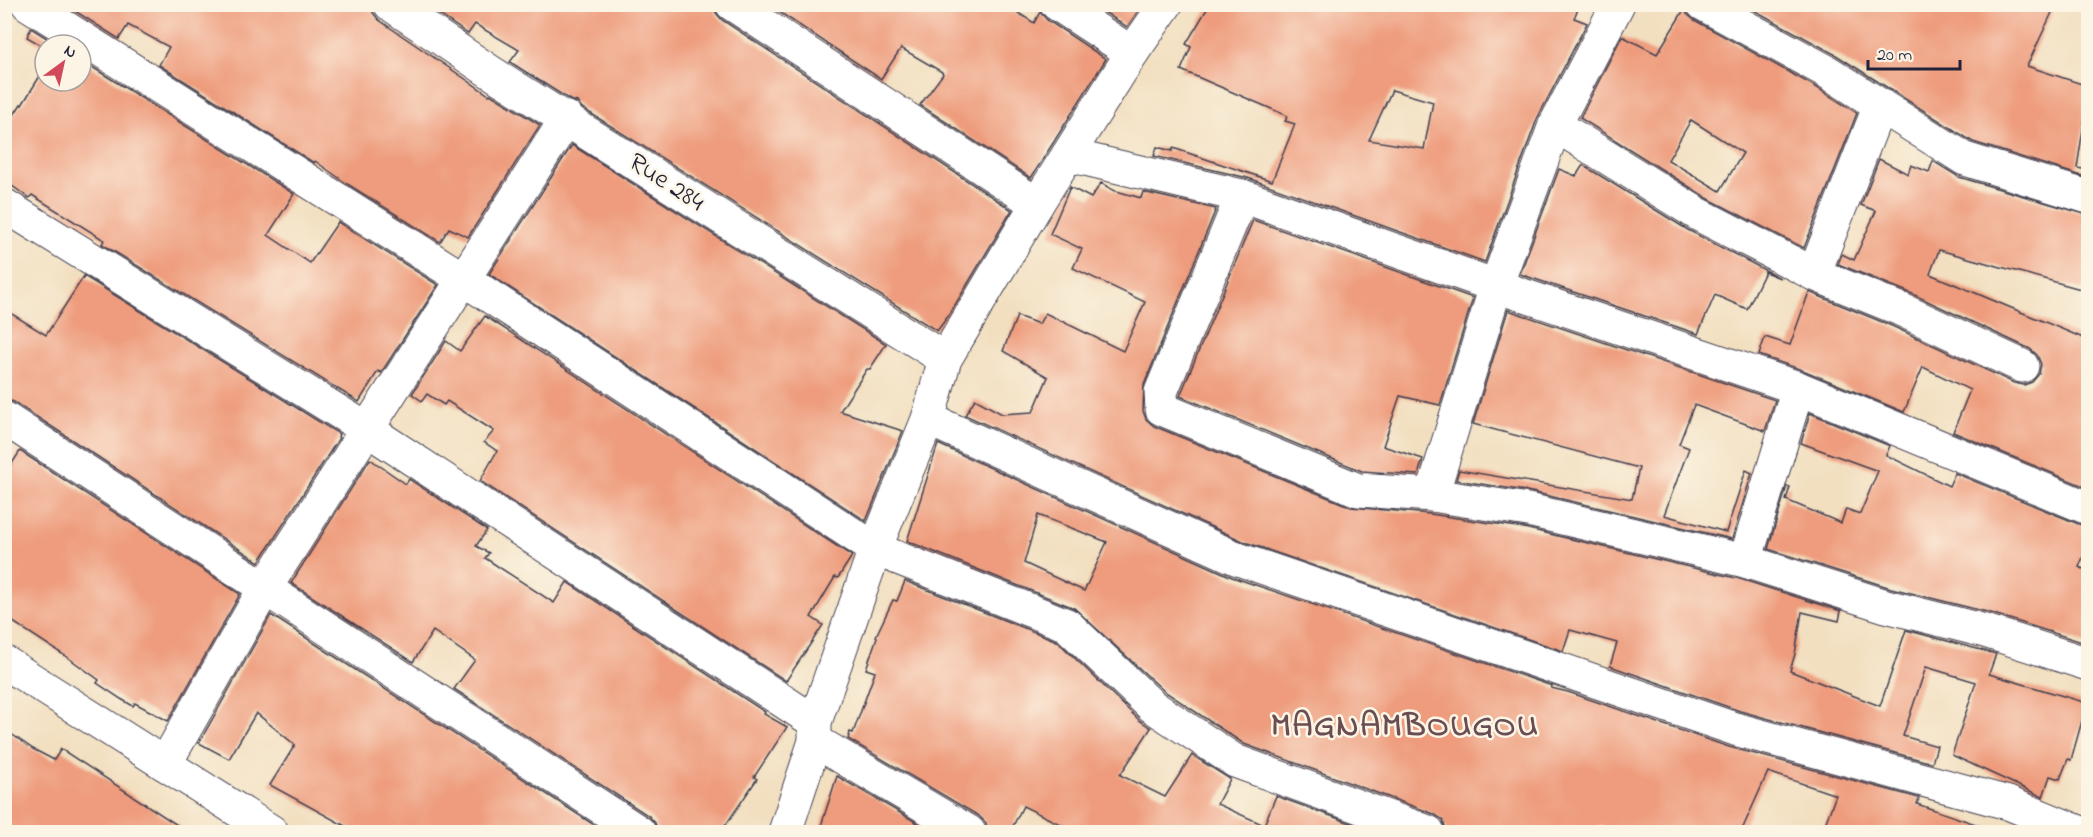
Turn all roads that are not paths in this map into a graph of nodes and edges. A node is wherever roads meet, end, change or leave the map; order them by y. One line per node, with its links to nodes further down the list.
1 (28, 4): 18 (street)
2 (390, 4): 10 (street, Rue 284)
3 (732, 4): 15 (street)
4 (1057, 4): 8 (street)
5 (1166, 4): 8 (street)
6 (1618, 4): 11 (street)
7 (1703, 4): 9 (street)
8 (1132, 53): 12 (street)
9 (1880, 105): 14 (street); 17 (street)
10 (567, 118): 18 (street); 20 (street, Rue 284)
11 (1555, 124): 17 (street); 19 (street)
12 (1068, 155): 13 (street); 15 (street)
13 (1242, 196): 19 (street); 26 (street)
14 (2088, 197)
15 (1037, 204): 20 (street)
16 (4, 205): 25 (street)
17 (1814, 274): 21 (street)
18 (465, 280): 25 (street); 28 (street)
19 (1496, 286): 22 (street); 26 (street)
20 (945, 359): 24 (street)
21 (2022, 366)
22 (1798, 388): 27 (street); 29 (street)
23 (4, 418): 30 (street)
24 (928, 418): 28 (street); 40 (street)
25 (368, 430): 30 (street); 33 (street)
26 (1432, 495): 29 (street)
27 (2088, 508)
28 (875, 549): 33 (street); 39 (street)
29 (1745, 561): 32 (street)
30 (266, 588): 34 (street); 36 (street)
31 (4, 662): 34 (street)
32 (2088, 664)
33 (815, 732): 37 (street); 38 (street)
34 (165, 764): 35 (street)
35 (272, 832)
36 (639, 832)
37 (785, 832)
38 (969, 832)
39 (1428, 832)
40 (2079, 832)

